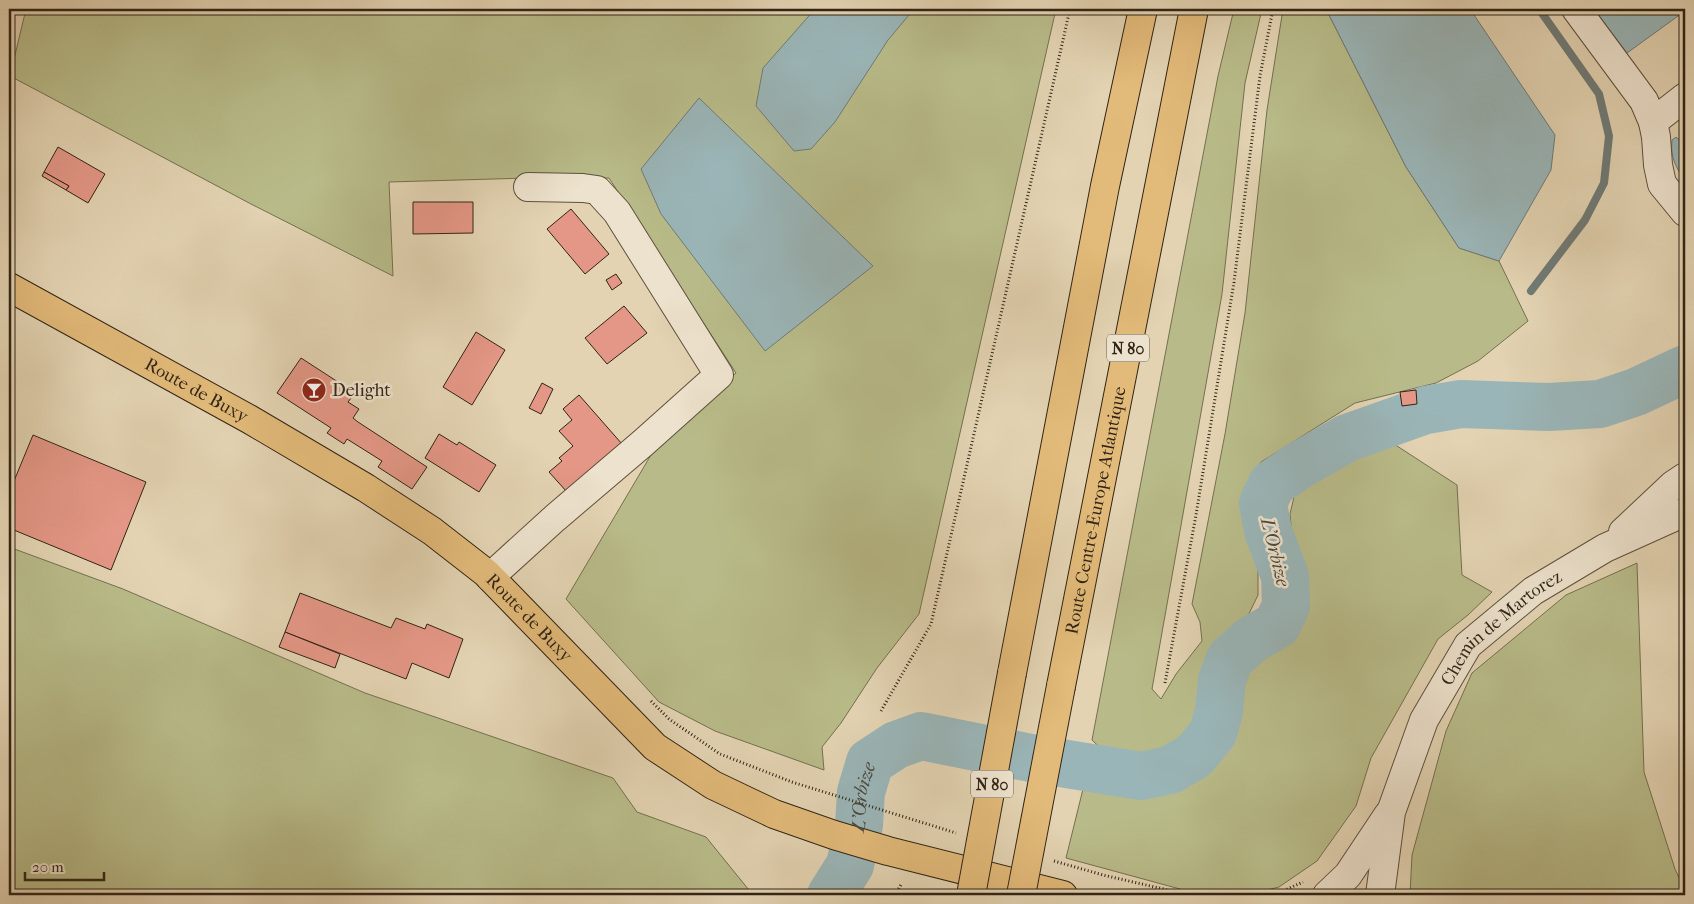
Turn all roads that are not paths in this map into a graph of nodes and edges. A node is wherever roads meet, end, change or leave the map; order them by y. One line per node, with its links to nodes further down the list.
1 (1142, 9): 14 (main road, N 80, bridge)
2 (1194, 9): 15 (main road, Route Centre-Europe Atlantique / N 80, bridge)
3 (1576, 9): 5 (street)
4 (1685, 97): 5 (street)
5 (1653, 122): 7 (street)
6 (528, 187): 12 (street)
7 (1685, 212)
8 (9, 287): 12 (main road, Route de Buxy)
9 (1685, 477): 11 (street)
10 (1685, 512): 11 (street, Chemin de Martorez)
11 (1605, 548): 13 (street, Chemin de Martorez)
12 (490, 577): 16 (main road, Route de Buxy)
13 (1390, 812): 17 (street, Chemin de Martorez); 18 (street, Chemin de Martorez)
14 (971, 895)
15 (1021, 895)
16 (1063, 895)
17 (1327, 895)
18 (1380, 895)

